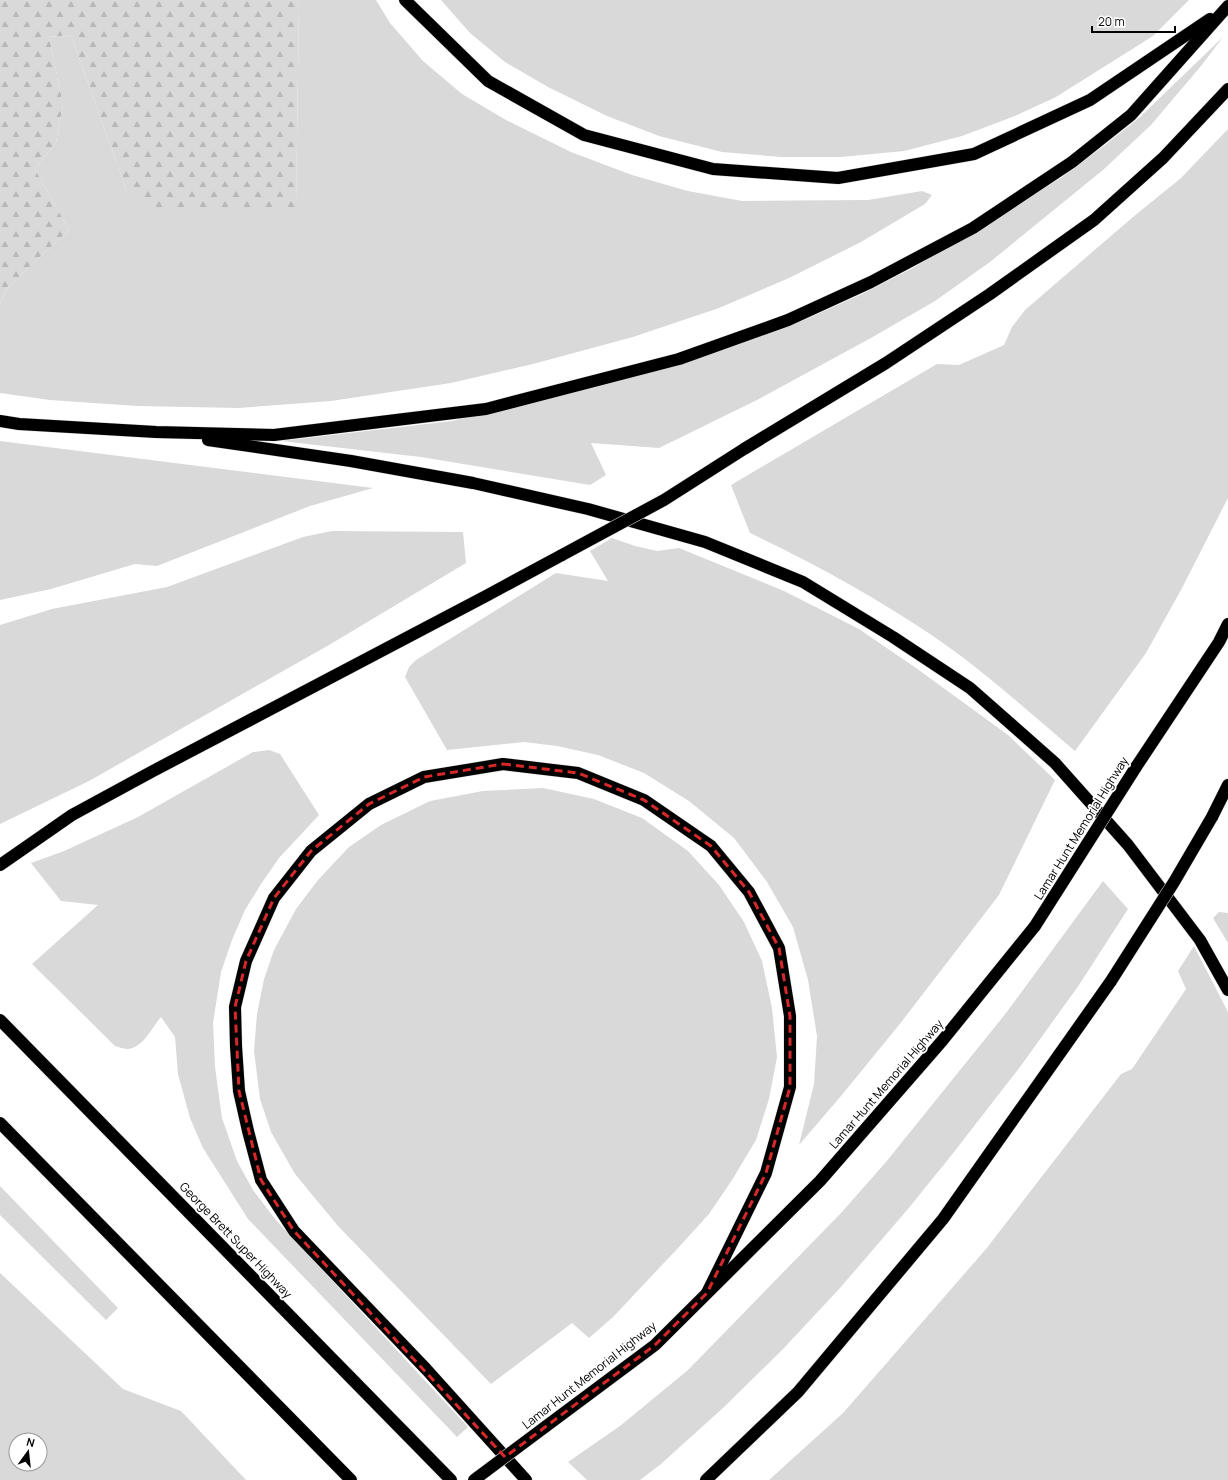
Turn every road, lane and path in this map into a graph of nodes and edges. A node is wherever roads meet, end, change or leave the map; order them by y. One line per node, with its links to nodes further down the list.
1 (405, 0): 2 (highway)
2 (1227, 7): 5 (highway)
3 (1228, 89): 8 (highway, bridge)
4 (0, 421): 5 (highway)
5 (156, 432): 9 (highway)
6 (1228, 624): 12 (highway, Lamar Hunt Memorial Highway, bridge)
7 (1228, 785): 17 (highway, bridge)
8 (0, 865)
9 (1228, 990)
10 (0, 1020): 14 (highway, George Brett Super Highway)
11 (0, 1123): 13 (highway)
12 (707, 1293): 15 (highway, Lamar Hunt Memorial Highway, bridge); 16 (highway)
13 (351, 1480)
14 (451, 1480)
15 (474, 1480)
16 (526, 1480)
17 (706, 1480)

